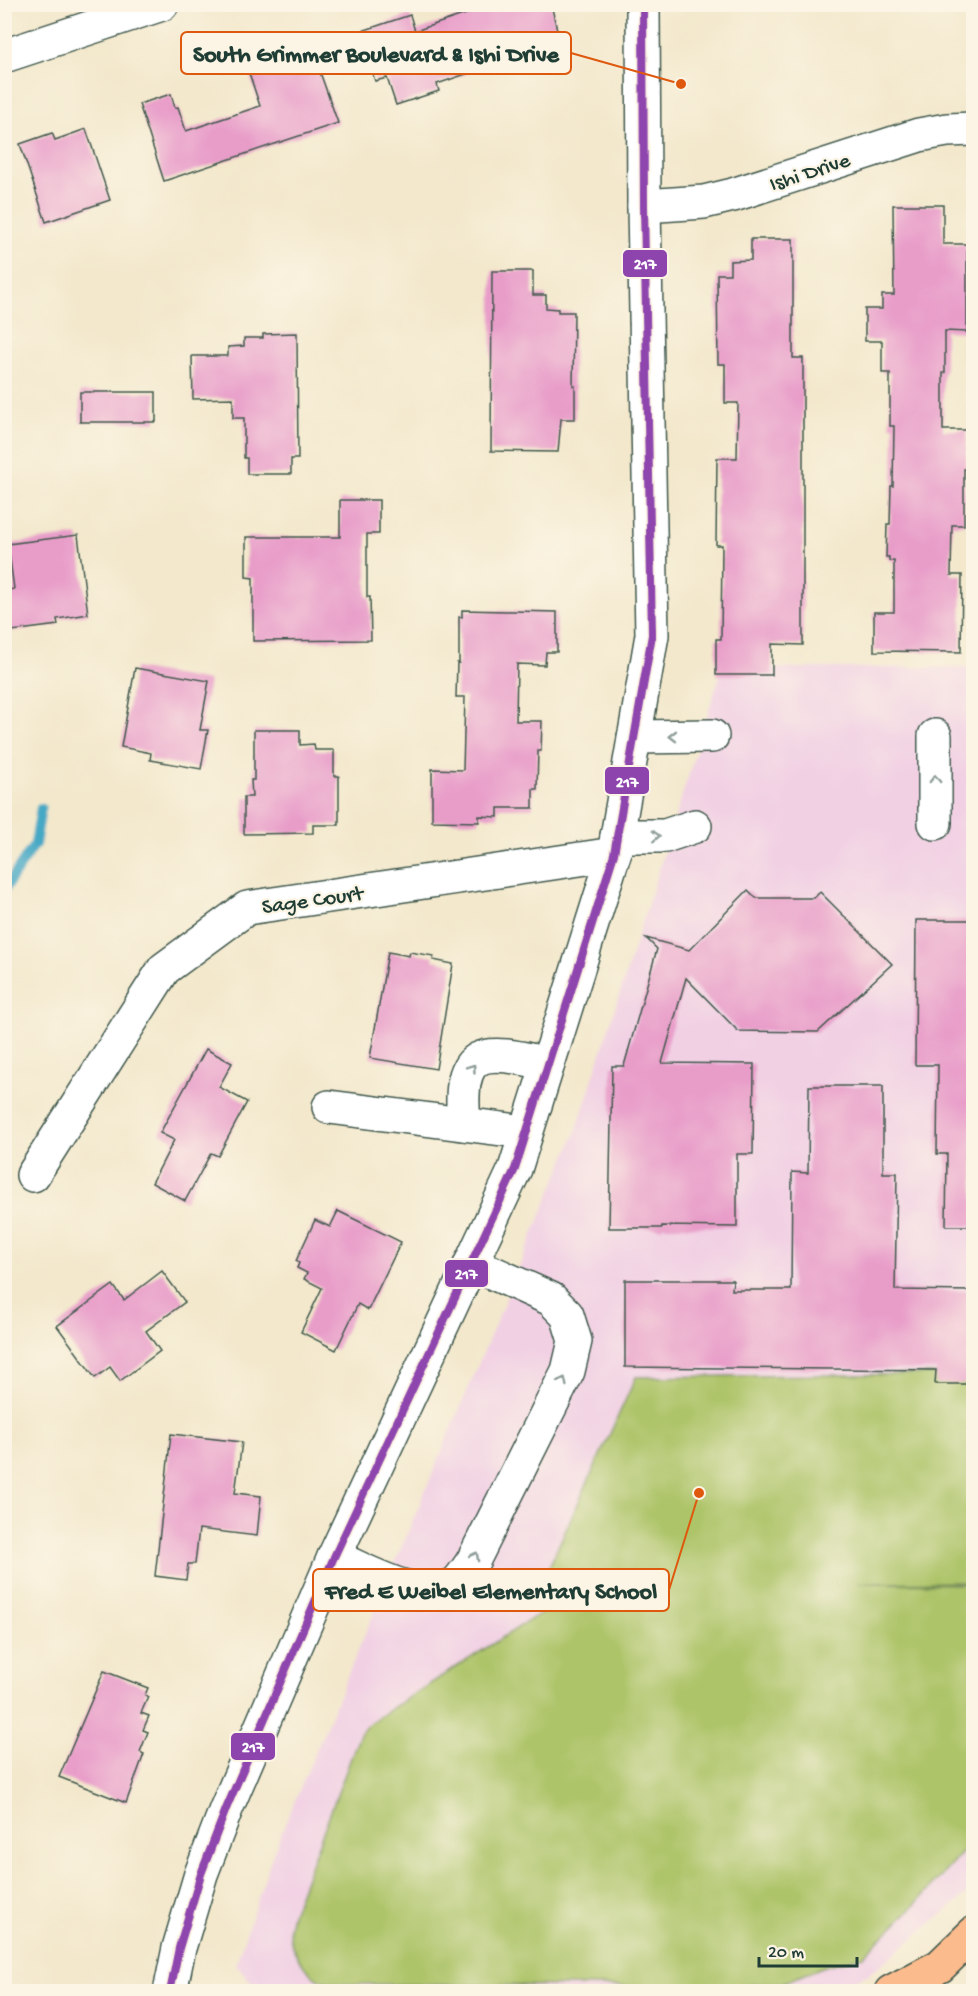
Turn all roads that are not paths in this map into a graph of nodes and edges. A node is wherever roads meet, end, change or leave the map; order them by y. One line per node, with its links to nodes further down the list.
1 (162, 4): 3 (street)
2 (643, 4): 5 (street)
3 (4, 56)
4 (974, 129): 5 (street, Ishi Drive)
5 (644, 206): 6 (street)
6 (634, 736): 7 (street, one-way to 6); 11 (street)
7 (712, 736)
8 (935, 736): 9 (street, one-way to 8)
9 (935, 823)
10 (695, 826): 11 (street, Sage Court, one-way to 10)
11 (615, 845): 12 (street); 16 (street, Sage Court)
12 (548, 1064): 14 (street, one-way to 12); 15 (street)
13 (329, 1107): 14 (street)
14 (464, 1124): 15 (street)
15 (526, 1132): 17 (street)
16 (33, 1175)
17 (471, 1263): 18 (street); 18 (street, one-way to 17)
18 (334, 1557): 20 (street)
19 (974, 1934): 21 (main road)
20 (170, 1992)
21 (891, 1992)

